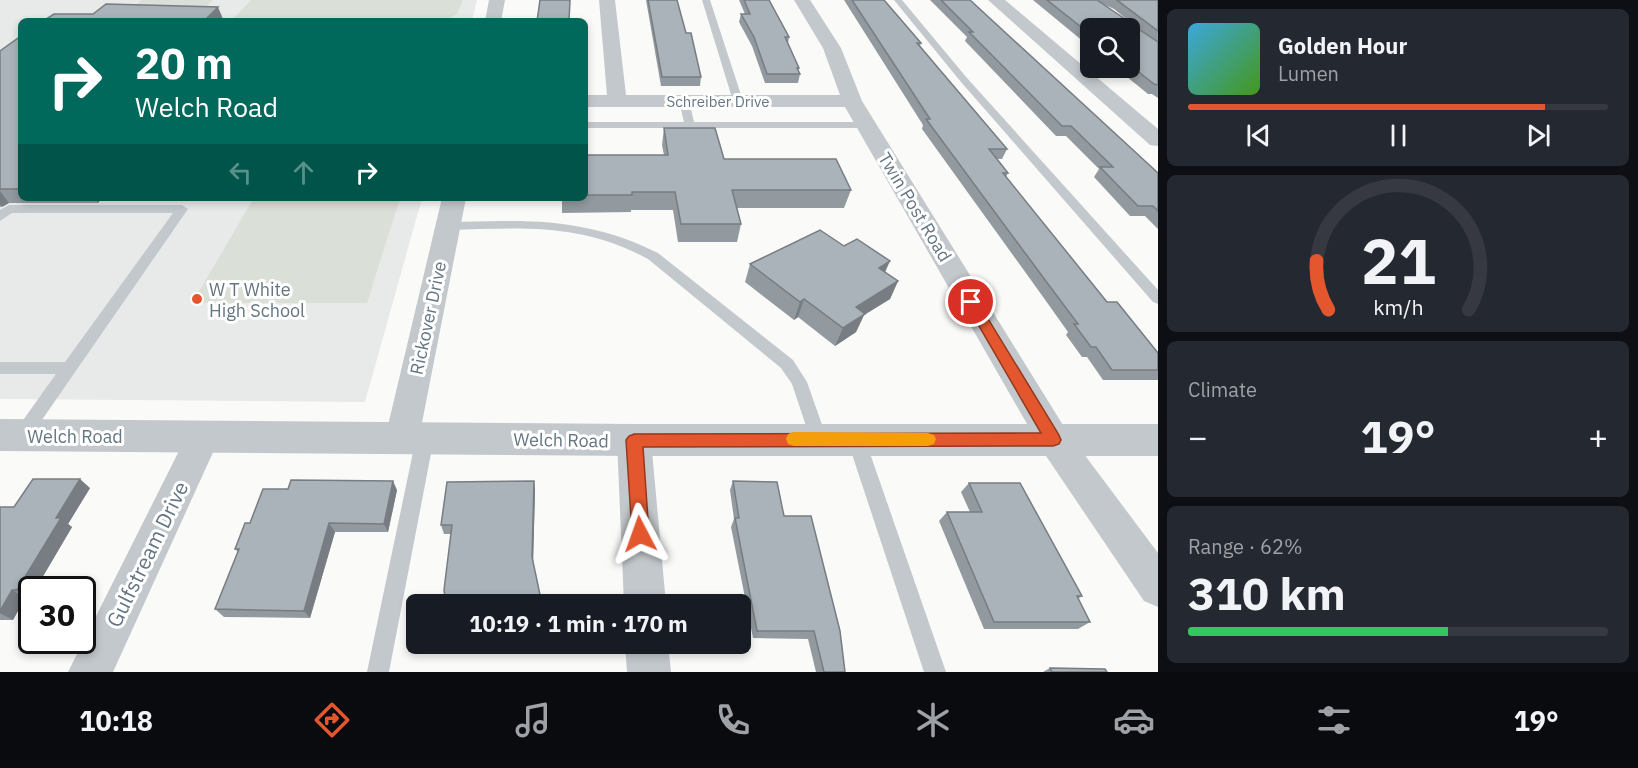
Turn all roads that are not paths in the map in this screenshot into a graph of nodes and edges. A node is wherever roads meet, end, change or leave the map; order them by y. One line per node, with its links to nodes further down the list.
1 (497, 0): 7 (street)
2 (607, 0): 9 (street)
3 (706, 0): 11 (lane)
4 (802, 0): 12 (street, Twin Post Road)
5 (898, 0): 20 (lane)
6 (996, 0): 15 (street)
7 (494, 18)
8 (588, 101): 9 (street, Schreiber Drive)
9 (617, 101): 10 (street, Schreiber Drive)
10 (684, 101): 11 (street, Schreiber Drive); 13 (lane)
11 (738, 101): 12 (street, Schreiber Drive)
12 (859, 113): 13 (lane); 29 (street, Twin Post Road)
13 (690, 124): 14 (lane)
14 (588, 125)
15 (1158, 140)
16 (453, 201): 19 (street, Rickover Drive)
17 (186, 203): 18 (lane); 22 (lane)
18 (0, 217)
19 (447, 226): 25 (street, Rickover Drive); 26 (lane)
20 (1158, 299)
21 (0, 368): 22 (lane)
22 (70, 368): 23 (lane)
23 (11, 435): 24 (street, Welch Road)
24 (203, 437): 25 (street, Welch Road); 34 (street, Gulfstream Drive)
25 (413, 438): 28 (street, Welch Road); 35 (lane)
26 (818, 439): 27 (street, Welch Road); 28 (street, Welch Road)
27 (856, 439): 29 (street, Welch Road); 37 (lane)
28 (634, 440): 32 (street)
29 (1053, 440): 30 (street, Welch Road); 31 (street, Twin Post Road)
30 (1158, 440)
31 (1158, 587)
32 (644, 594)
33 (648, 654): 36 (street)
34 (90, 672)
35 (378, 672)
36 (649, 672)
37 (935, 672)

